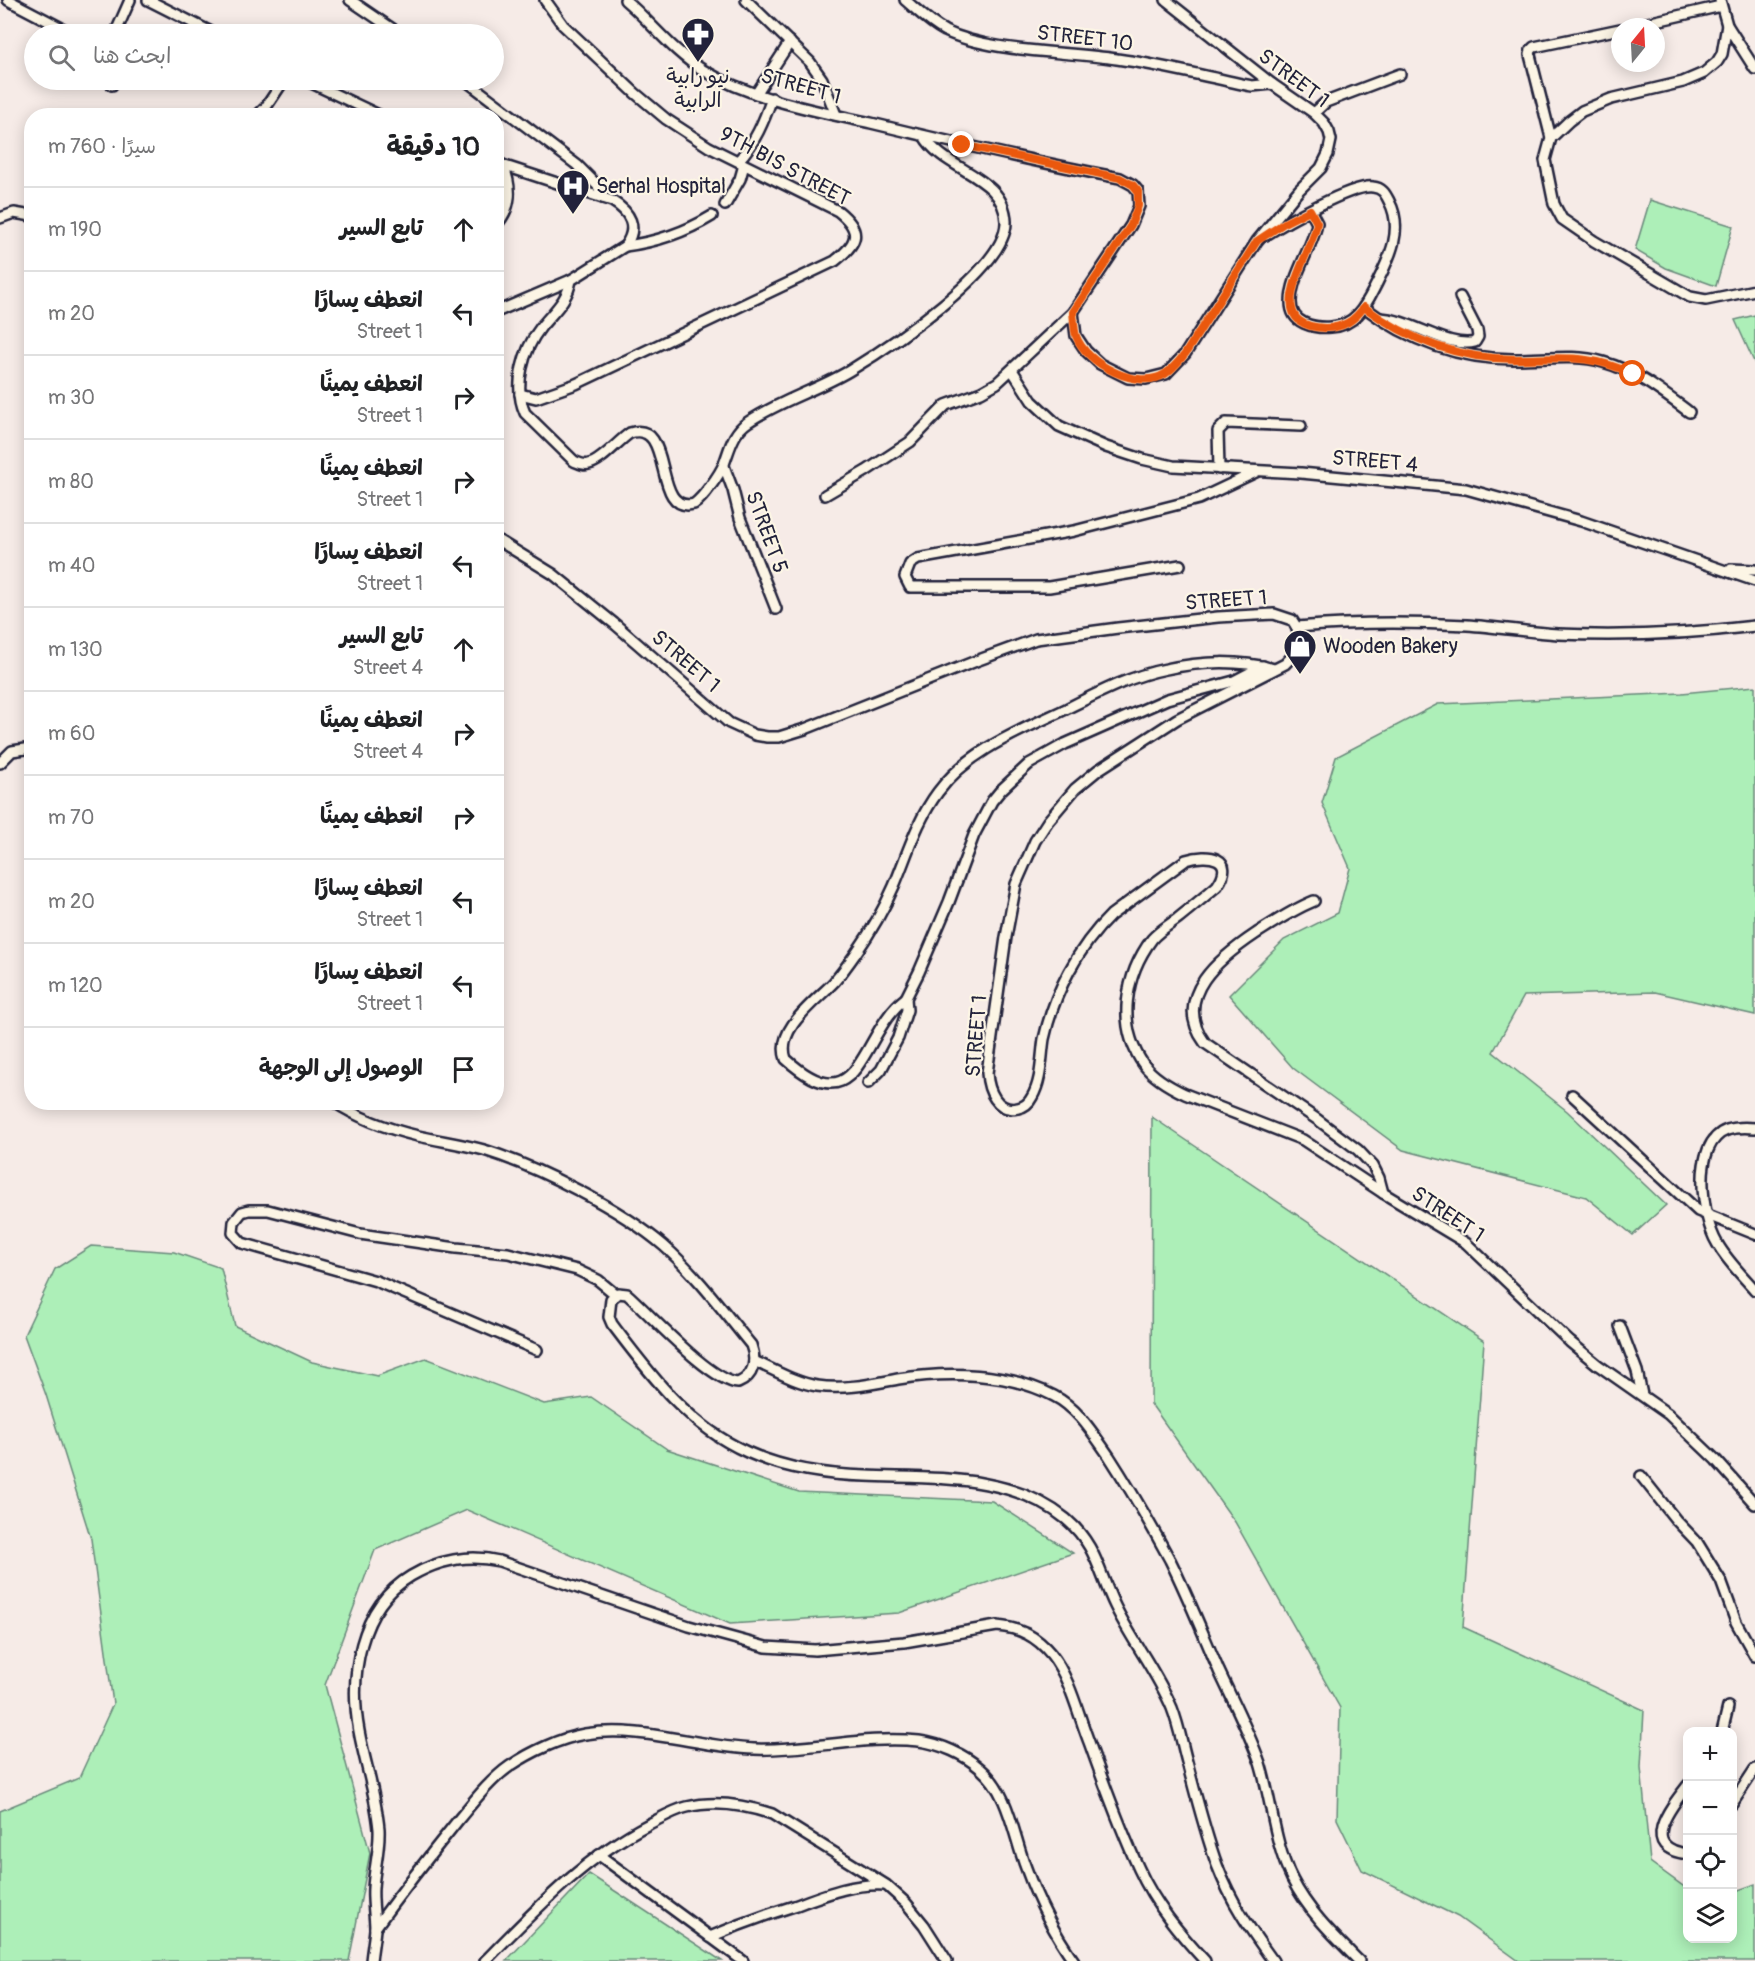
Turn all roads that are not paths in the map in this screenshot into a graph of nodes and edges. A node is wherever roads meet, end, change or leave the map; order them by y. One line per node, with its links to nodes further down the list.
1 (8, 0): 12 (street)
2 (130, 0): 13 (street)
3 (148, 0): 14 (street)
4 (350, 0): 15 (street)
5 (545, 0): 35 (street, 9TH BIS STREET)
6 (626, 0): 25 (street, STREET 1)
7 (746, 0): 18 (street)
8 (905, 0): 21 (street, STREET 10)
9 (1166, 0): 21 (street, STREET 1)
10 (1720, 3): 11 (street); 16 (street)
11 (1664, 18)
12 (54, 24)
13 (119, 24)
14 (195, 24)
15 (385, 24)
16 (1727, 25): 19 (street); 34 (street)
17 (1611, 31): 34 (street)
18 (790, 42): 25 (street); 32 (street)
19 (1754, 66)
20 (1400, 74): 31 (street)
21 (1272, 84): 31 (street, STREET 1)
22 (277, 90): 27 (street)
23 (326, 90): 28 (street)
24 (478, 90): 29 (street)
25 (756, 94): 26 (street, STREET 1)
26 (772, 98): 32 (street, STREET 1); 35 (street)
27 (265, 108)
28 (364, 108)
29 (502, 108)
30 (504, 110): 38 (street)
31 (1314, 112): 45 (street, STREET 1)
32 (836, 115): 33 (street, STREET 1)
33 (924, 136): 52 (street, STREET 1); 58 (street)
34 (1551, 138): 48 (street)
35 (741, 163): 39 (street); 55 (street, 9TH BIS STREET)
36 (504, 165): 38 (street)
37 (504, 171): 42 (street)
38 (603, 198): 46 (street)
39 (725, 206)
40 (1310, 210): 45 (street); 50 (street); 50 (street)
41 (24, 215): 44 (street)
42 (504, 215)
43 (712, 216): 46 (street)
44 (0, 218)
45 (1257, 241): 52 (street)
46 (625, 246): 47 (street)
47 (571, 280): 51 (street); 55 (street)
48 (1755, 290)
49 (1460, 297): 53 (street)
50 (1364, 307): 53 (street)
51 (504, 309)
52 (1073, 312): 54 (street)
53 (1379, 318): 56 (street)
54 (1012, 370): 59 (street, STREET 4); 61 (street)
55 (520, 394): 58 (street)
56 (1689, 412)
57 (1301, 426): 59 (street)
58 (723, 466): 67 (street, STREET 5)
59 (1219, 469): 60 (street, STREET 4)
60 (1259, 471): 63 (street); 64 (street, STREET 4)
61 (825, 495)
62 (504, 544): 69 (street, STREET 1)
63 (1180, 565)
64 (1719, 569): 65 (street); 66 (street, STREET 4)
65 (1755, 570)
66 (1755, 581)
67 (777, 609)
68 (1755, 626): 69 (street)
69 (1297, 627): 71 (street, STREET 1)
70 (1263, 666): 71 (street); 75 (street); 75 (street)
71 (1274, 669): 80 (street, STREET 1)
72 (24, 749): 73 (street)
73 (0, 763)
74 (1314, 902): 80 (street)
75 (906, 998): 76 (street)
76 (868, 1083)
77 (1572, 1095): 81 (street)
78 (348, 1110): 87 (street)
79 (1755, 1128): 81 (street)
80 (1383, 1193): 88 (street, STREET 1)
81 (1707, 1216): 82 (street); 83 (street)
82 (1755, 1234)
83 (1755, 1290)
84 (615, 1294): 86 (street); 87 (street); 108 (street)
85 (1620, 1326): 88 (street)
86 (537, 1350)
87 (754, 1361): 109 (street)
88 (1642, 1395): 90 (street, STREET 1)
89 (1641, 1476): 91 (street)
90 (1755, 1504)
91 (1755, 1656)
92 (1728, 1707): 93 (street)
93 (1723, 1727)
94 (1755, 1769): 96 (street)
95 (1683, 1792): 97 (street)
96 (1737, 1796)
97 (1683, 1853)
98 (599, 1856): 99 (street); 101 (street); 103 (street)
99 (886, 1885): 101 (street); 105 (street)
100 (375, 1928): 102 (street); 106 (street); 107 (street)
101 (710, 1937): 104 (street)
102 (371, 1961)
103 (485, 1961)
104 (743, 1961)
105 (947, 1961)
106 (1074, 1961)
107 (1205, 1961)
108 (1274, 1961)
109 (1359, 1961)

